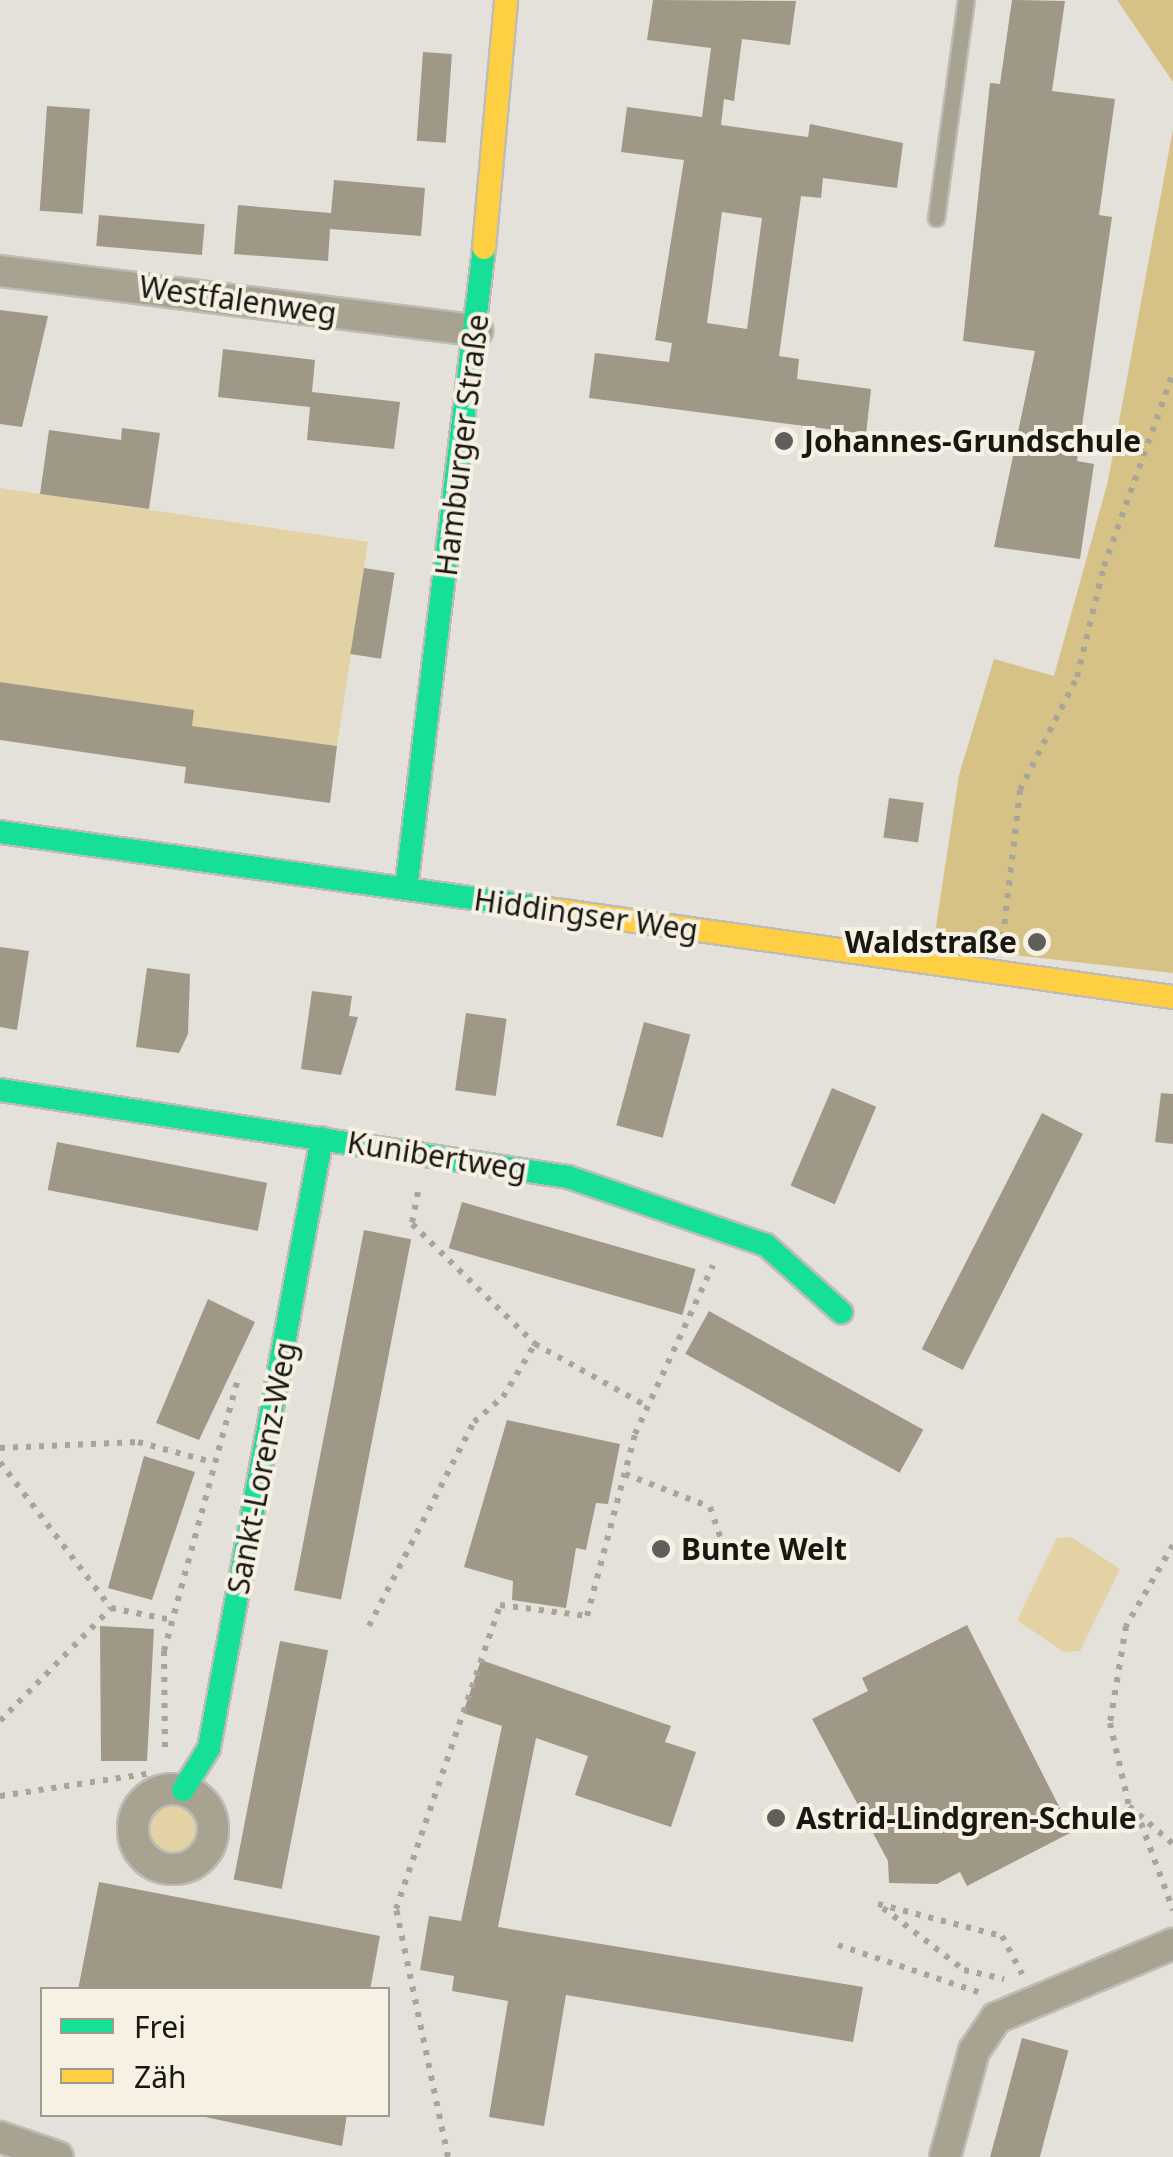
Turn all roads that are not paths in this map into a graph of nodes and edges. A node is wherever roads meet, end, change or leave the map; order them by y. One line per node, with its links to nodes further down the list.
1 (506, 0): 5 (street, Hamburger Straße)
2 (966, 0): 3 (lane)
3 (936, 218)
4 (0, 272): 5 (street, Westfalenweg)
5 (477, 330): 7 (street, Hamburger Straße)
6 (0, 832): 7 (street, Hiddingser Weg)
7 (406, 889): 8 (street, Hiddingser Weg)
8 (1173, 997)
9 (0, 1090): 10 (street, Kunibertweg)
10 (322, 1138): 11 (street, Kunibertweg); 12 (street, Sankt-Lorenz-Weg)
11 (841, 1312)
12 (175, 1783)
13 (1173, 1944): 16 (street)
14 (0, 2137): 15 (street)
15 (58, 2157)
16 (946, 2157)

